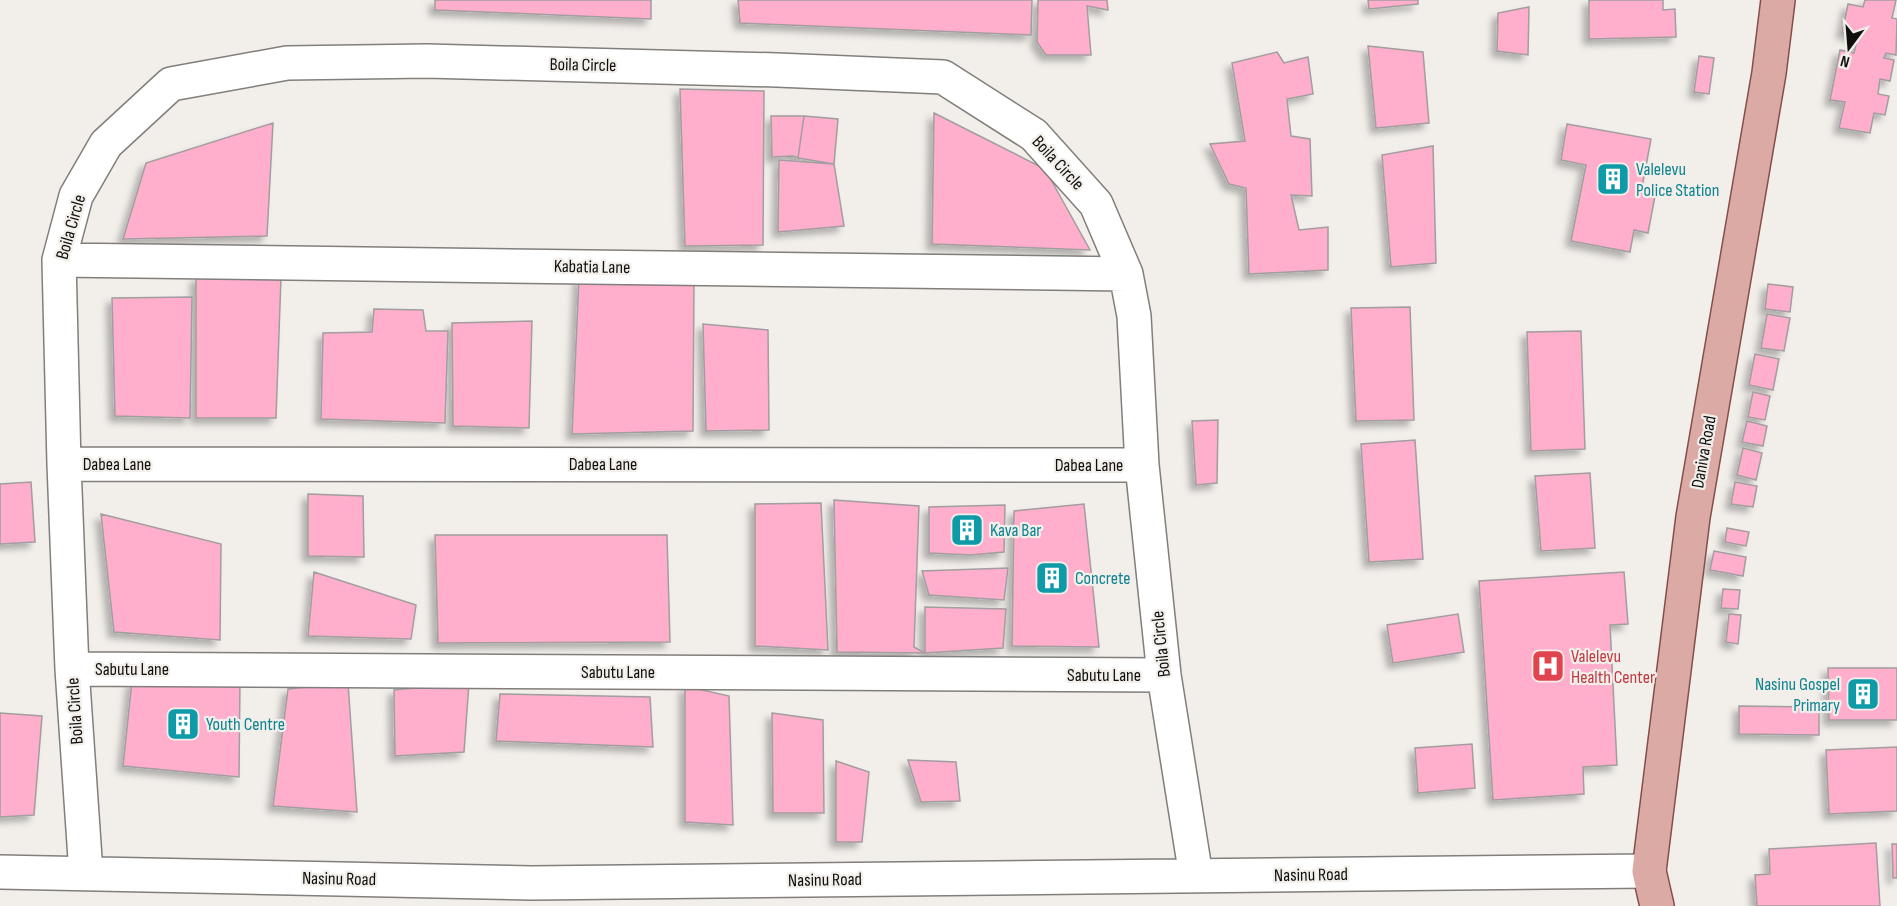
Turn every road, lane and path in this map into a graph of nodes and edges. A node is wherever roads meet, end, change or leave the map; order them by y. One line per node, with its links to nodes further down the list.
1 (1778, 0): 8 (main road, Daniva Road)
2 (59, 260): 3 (street, Kabatia Lane); 3 (street, Boila Circle); 4 (street, Boila Circle)
3 (1125, 274): 5 (street, Boila Circle)
4 (64, 464): 5 (street, Dabea Lane); 6 (street, Boila Circle)
5 (1142, 465): 7 (street, Boila Circle)
6 (72, 669): 7 (street, Sabutu Lane); 10 (street, Boila Circle)
7 (1164, 675): 11 (street, Boila Circle)
8 (1650, 871): 11 (street, Nasinu Road); 12 (main road, Daniva Road)
9 (0, 872): 10 (street, Nasinu Road)
10 (86, 873): 11 (street, Nasinu Road)
11 (1196, 876)
12 (1657, 906)

